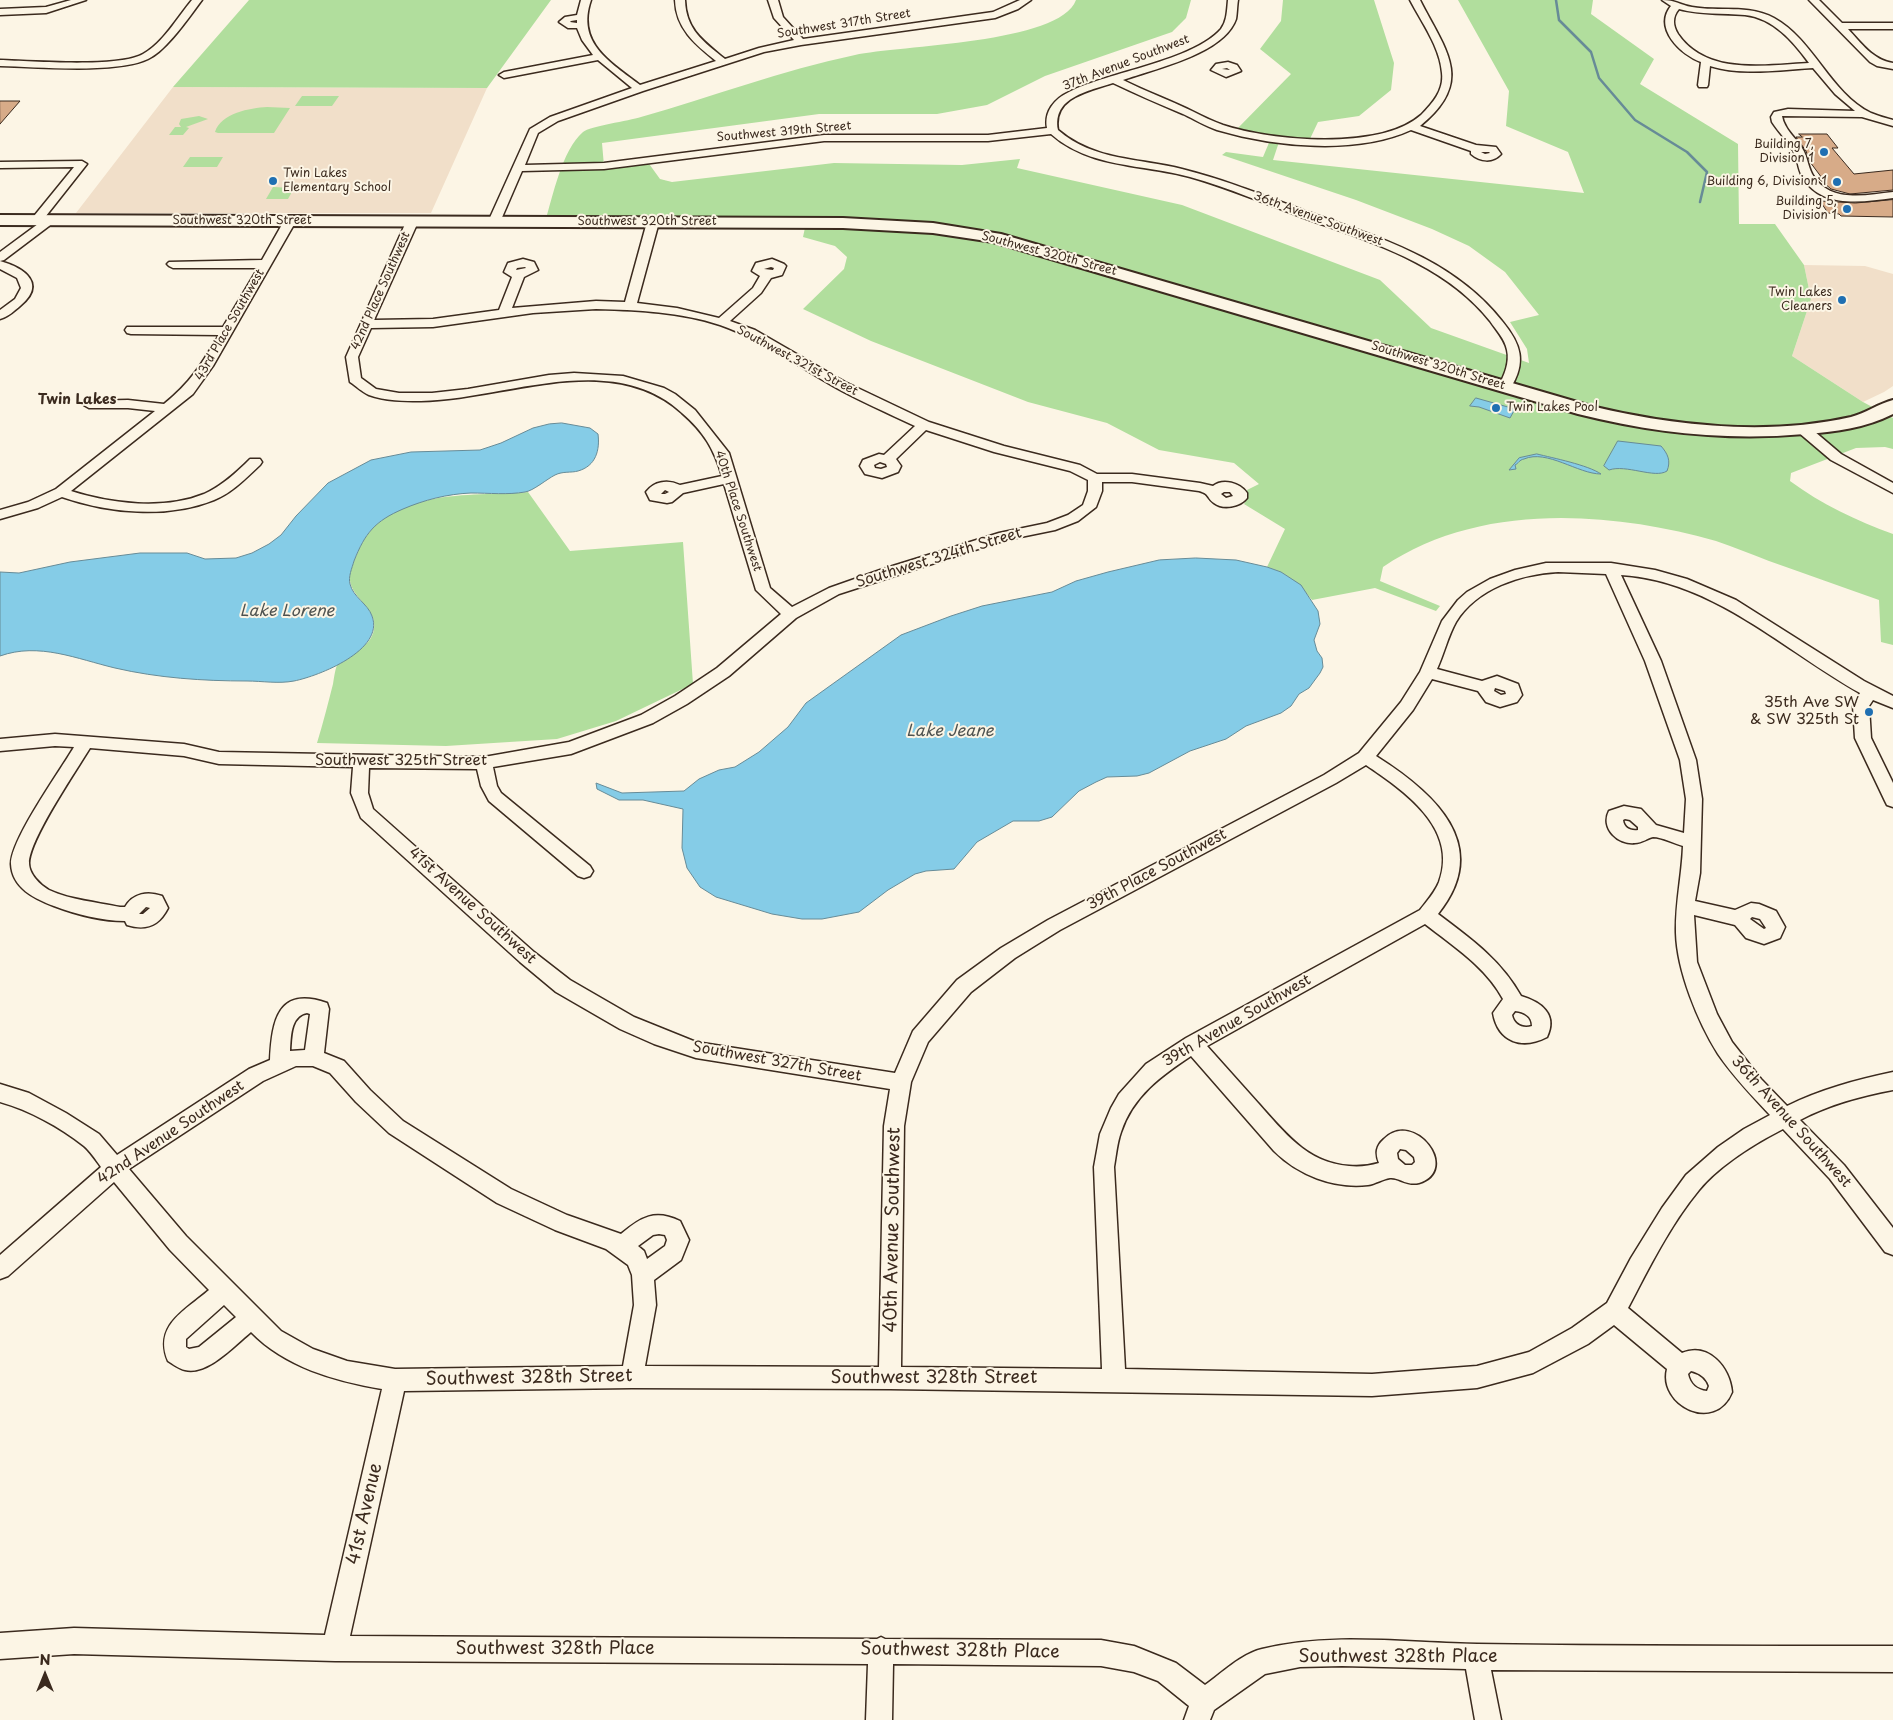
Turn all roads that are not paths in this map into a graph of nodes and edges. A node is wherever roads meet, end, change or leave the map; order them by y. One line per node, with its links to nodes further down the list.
1 (81, 0): 12 (street)
2 (197, 0): 21 (street)
3 (586, 0): 17 (street)
4 (680, 0): 18 (street)
5 (773, 0): 15 (street)
6 (1026, 0): 15 (street, Southwest 317th Street)
7 (1233, 0): 16 (street, 37th Avenue Southwest)
8 (1415, 0): 30 (street)
9 (1667, 0): 11 (street)
10 (1814, 0): 13 (street)
11 (1677, 6): 20 (street); 22 (street)
12 (0, 12)
13 (1839, 26): 14 (street); 23 (street)
14 (1893, 26)
15 (801, 42): 18 (street, Southwest 317th Street)
16 (1191, 53): 19 (street); 25 (street, 37th Avenue Southwest)
17 (598, 57): 24 (street); 27 (street)
18 (723, 62): 27 (street, Southwest 317th Street)
19 (1212, 62)
20 (1706, 62): 22 (street); 26 (street)
21 (0, 63)
22 (1816, 66): 28 (street)
23 (1893, 66)
24 (504, 75)
25 (1115, 80): 30 (street); 31 (street, 37th Avenue Southwest)
26 (1703, 85)
27 (639, 89): 34 (street)
28 (1872, 116): 29 (street); 35 (street)
29 (1893, 123)
30 (1413, 127): 32 (street)
31 (1054, 131): 34 (street, Southwest 319th Street); 56 (street, 36th Avenue Southwest)
32 (1476, 149)
33 (0, 165): 37 (street)
34 (518, 168): 40 (street)
35 (1893, 195)
36 (0, 220): 37 (main road, Southwest 320th Street)
37 (43, 220): 38 (main road, Southwest 320th Street); 42 (street)
38 (290, 221): 39 (main road, Southwest 320th Street); 45 (street, 43rd Place Southwest)
39 (412, 222): 40 (main road, Southwest 320th Street); 52 (street, 42nd Place Southwest)
40 (494, 222): 41 (main road, Southwest 320th Street)
41 (654, 222): 48 (street); 56 (main road, Southwest 320th Street)
42 (0, 258)
43 (0, 264): 50 (street)
44 (173, 264): 45 (street)
45 (265, 264): 54 (street, 43rd Place Southwest)
46 (519, 275): 49 (street)
47 (767, 275): 51 (street)
48 (630, 306): 49 (street, Southwest 321st Street); 51 (street, Southwest 321st Street)
49 (504, 313): 52 (street, Southwest 321st Street)
50 (0, 315)
51 (722, 322): 60 (street, Southwest 321st Street)
52 (366, 324): 55 (street, 42nd Place Southwest)
53 (131, 330): 54 (street)
54 (227, 331): 59 (street, 43rd Place Southwest)
55 (571, 377): 65 (street, 40th Place Southwest)
56 (1504, 386): 61 (main road, Southwest 320th Street)
57 (89, 404): 59 (street)
58 (1893, 406): 61 (main road, Southwest 320th Street)
59 (167, 408): 69 (street, 43rd Place Southwest)
60 (924, 426): 62 (street); 64 (street, Southwest 321st Street)
61 (1803, 429): 66 (street)
62 (888, 459)
63 (255, 462): 69 (street)
64 (1095, 478): 68 (street, Southwest 321st Street); 72 (street, Southwest 324th Street)
65 (728, 479): 67 (street); 72 (street, 40th Place Southwest)
66 (1893, 489)
67 (676, 490)
68 (1214, 491)
69 (61, 492): 70 (street, 43rd Place Southwest)
70 (0, 515)
71 (1611, 568): 73 (street, 39th Place Southwest); 75 (street); 84 (street, 36th Avenue Southwest)
72 (791, 614): 81 (street, Southwest 325th Street)
73 (1428, 672): 74 (street); 79 (street, 39th Place Southwest)
74 (1486, 688)
75 (1869, 692): 76 (street); 82 (street)
76 (1893, 702)
77 (86, 742): 78 (street, Southwest 325th Street); 80 (street, Southwest 325th Street); 87 (street)
78 (0, 745)
79 (1365, 757): 88 (street, 39th Avenue Southwest); 95 (street, 39th Place Southwest)
80 (362, 761): 81 (street, Southwest 325th Street); 91 (street, 41st Avenue Southwest)
81 (484, 763): 85 (street)
82 (1893, 801)
83 (1648, 829): 84 (street)
84 (1692, 842): 86 (street, 36th Avenue Southwest)
85 (584, 872)
86 (1685, 906): 89 (street); 97 (street, 36th Avenue Southwest)
87 (130, 914)
88 (1426, 915): 90 (street); 92 (street, 39th Avenue Southwest)
89 (1741, 919)
90 (1515, 1004)
91 (627, 1023): 95 (street, Southwest 327th Street)
92 (1192, 1044): 99 (street); 111 (street, 39th Avenue Southwest)
93 (296, 1060): 93 (street); 98 (street, 42nd Avenue Southwest); 101 (street)
94 (1893, 1081): 97 (street)
95 (901, 1082): 109 (street, 40th Avenue Southwest)
96 (0, 1093): 98 (street, Southwest 328th Street)
97 (1784, 1118): 100 (street, 36th Avenue Southwest); 105 (street, Southwest 328th Street)
98 (116, 1167): 102 (street, 42nd Avenue Southwest); 104 (street, Southwest 328th Street)
99 (1391, 1167)
100 (1893, 1245)
101 (621, 1247): 103 (street); 103 (street)
102 (0, 1269)
103 (643, 1275): 108 (street)
104 (224, 1291): 106 (street, Southwest 328th Street); 106 (street)
105 (1615, 1311): 107 (street); 111 (street, Southwest 328th Street)
106 (251, 1318): 110 (street, Southwest 328th Street)
107 (1679, 1364)
108 (632, 1377): 109 (street, Southwest 328th Street); 110 (street, Southwest 328th Street)
109 (890, 1378): 111 (street, Southwest 328th Street)
110 (395, 1380): 113 (street, 41st Avenue)
111 (1114, 1380)
112 (0, 1646): 113 (street, Southwest 328th Place)
113 (335, 1648): 114 (street, Southwest 328th Place)
114 (881, 1650): 117 (street, Southwest 328th Place); 118 (street)
115 (1476, 1657): 116 (street, Southwest 328th Place); 117 (street, Southwest 328th Place); 119 (street)
116 (1893, 1659)
117 (1200, 1711)
118 (880, 1720)
119 (1488, 1720)

